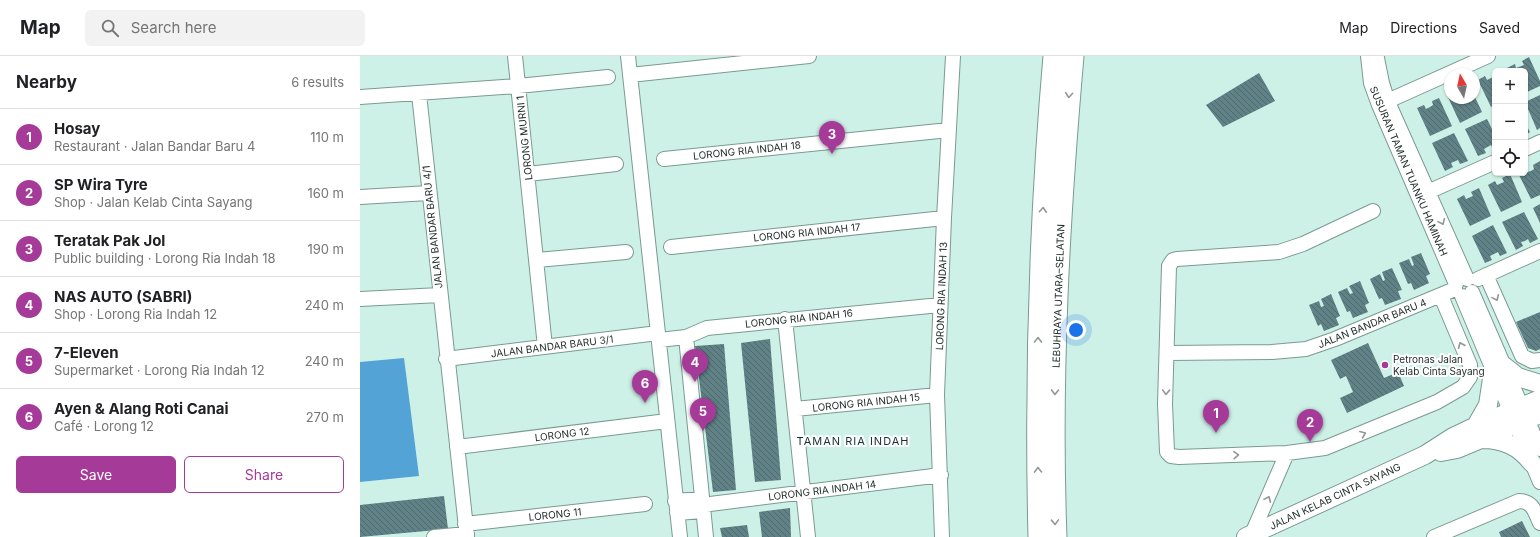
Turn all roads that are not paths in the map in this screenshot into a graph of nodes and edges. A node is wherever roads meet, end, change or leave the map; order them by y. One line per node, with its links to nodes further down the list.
1 (515, 56): 12 (street)
2 (628, 56): 10 (street)
3 (809, 56): 10 (street)
4 (954, 56): 16 (street, LORONG RIA INDAH 13)
5 (1054, 56): 70 (highway, LEBUHRAYA UTARA–SELATAN, one-way to 5)
6 (1073, 56): 71 (highway, LEBUHRAYA UTARA–SELATAN, one-way to 71)
7 (1368, 56): 15 (street, SUSURAN TAMAN TUANKU HAMINAH)
8 (1377, 56): 15 (street, SUSURAN TAMAN TUANKU HAMINAH)
9 (1488, 56): 15 (street)
10 (630, 75): 39 (street)
11 (608, 77): 12 (street)
12 (518, 86): 13 (street, LORONG MURNI 1); 22 (street, LORONG MURNI 1)
13 (419, 94): 14 (street, LORONG MURNI 1); 23 (street, JALAN BANDAR BARU 4/1)
14 (360, 97)
15 (1383, 103): 24 (street, SUSURAN TAMAN TUANKU HAMINAH)
16 (949, 130): 19 (street, LORONG RIA INDAH 18); 27 (street, LORONG RIA INDAH 13)
17 (1540, 142): 18 (street)
18 (1528, 148)
19 (664, 159)
20 (1492, 163): 24 (street)
21 (616, 164): 22 (street)
22 (528, 174): 31 (street, LORONG MURNI 1)
23 (429, 193): 25 (street); 34 (street, JALAN BANDAR BARU 4/1)
24 (1423, 193): 33 (street, SUSURAN TAMAN TUANKU HAMINAH)
25 (360, 198)
26 (1373, 211): 42 (street)
27 (944, 218): 28 (street, LORONG RIA INDAH 17); 37 (street, LORONG RIA INDAH 13)
28 (671, 247)
29 (1540, 251): 32 (street, JALAN BANDAR BARU 4)
30 (626, 252): 31 (street)
31 (537, 260): 41 (street, LORONG MURNI 1)
32 (1486, 275): 33 (street, JALAN BANDAR BARU 4); 44 (street, one-way to 44)
33 (1464, 287): 35 (street, JALAN BANDAR BARU 4); 45 (street, SUSURAN TAMAN TUANKU HAMINAH)
34 (440, 296): 36 (street); 43 (street, JALAN BANDAR BARU 4/1)
35 (1441, 296): 42 (street, JALAN BANDAR BARU 4); 54 (street, one-way to 35)
36 (360, 299)
37 (940, 305): 38 (street, LORONG RIA INDAH 16); 47 (street, LORONG RIA INDAH 13)
38 (785, 319): 40 (street, LORONG RIA INDAH 16); 49 (street)
39 (658, 337): 40 (street, LORONG RIA INDAH 16); 41 (street, JALAN BANDAR BARU 3/1); 51 (street)
40 (686, 337): 60 (street)
41 (544, 346): 43 (street, JALAN BANDAR BARU 3/1)
42 (1167, 353): 54 (street, one-way to 54)
43 (446, 359): 53 (street, JALAN BANDAR BARU 4/1)
44 (1540, 360)
45 (1499, 369): 46 (main road); 50 (street, SUSURAN TAMAN TUANKU HAMINAH); 52 (main road)
46 (1540, 384)
47 (938, 395): 49 (street, LORONG RIA INDAH 15); 56 (street, LORONG RIA INDAH 13)
48 (1540, 399): 50 (main road, JALAN KELAB CINTA SAYANG)
49 (794, 409): 58 (street)
50 (1523, 415): 52 (main road, JALAN KELAB CINTA SAYANG); 55 (street, SUSURAN TAMAN TUANKU HAMINAH)
51 (667, 421): 53 (street, LORONG 12); 61 (street)
52 (1479, 432): 55 (main road); 64 (main road, JALAN KELAB CINTA SAYANG)
53 (457, 447): 63 (street, JALAN BANDAR BARU 4/1)
54 (1287, 453): 64 (street, one-way to 54)
55 (1536, 456): 57 (street, SUSURAN TAMAN TUANKU HAMINAH)
56 (941, 475): 58 (street, LORONG RIA INDAH 14); 69 (street, LORONG RIA INDAH 13)
57 (1540, 482)
58 (803, 493): 60 (street, LORONG RIA INDAH 14); 68 (street)
59 (645, 504): 63 (street, LORONG 11)
60 (702, 505): 61 (street, LORONG RIA INDAH 14); 67 (street)
61 (676, 507): 66 (street)
62 (1540, 523): 72 (street)
63 (466, 532): 65 (street, LORONG 11)
64 (1249, 536)
65 (441, 537)
66 (680, 537)
67 (706, 537)
68 (808, 537)
69 (942, 537)
70 (1039, 537)
71 (1056, 537)
72 (1434, 537)

